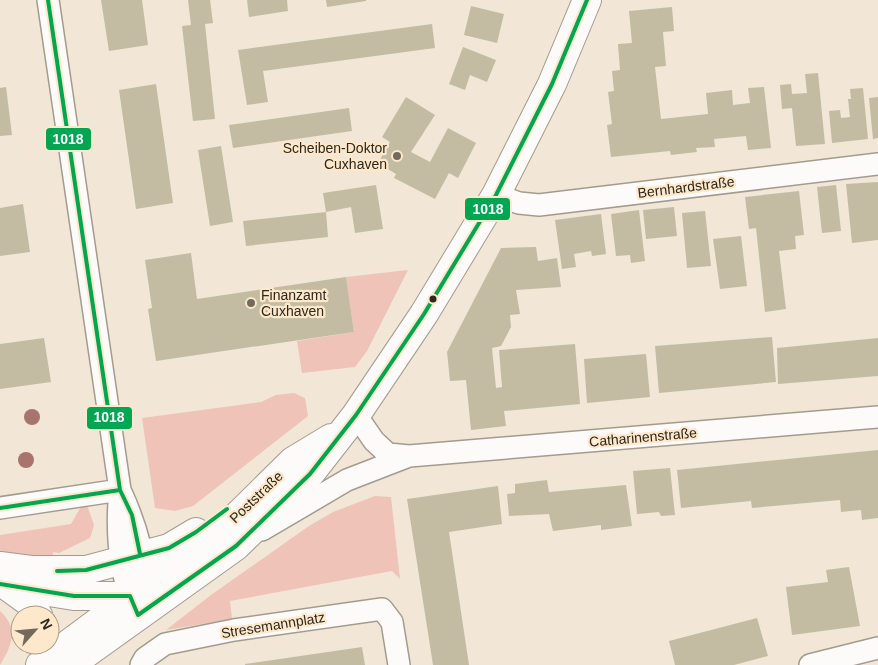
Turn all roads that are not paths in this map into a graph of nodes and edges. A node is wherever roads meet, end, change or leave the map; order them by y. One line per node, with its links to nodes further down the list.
1 (48, 0): 9 (street)
2 (587, 0): 4 (street, Poststraße)
3 (878, 164): 4 (street, Bernhardstraße)
4 (496, 195): 6 (street, Poststraße)
5 (878, 417): 7 (street, Catharinenstraße)
6 (350, 423): 7 (street, Catharinenstraße); 8 (street, Poststraße); 11 (street, Poststraße)
7 (409, 456): 11 (street, Catharinenstraße)
8 (293, 461): 12 (street); 14 (street, Poststraße)
9 (120, 490): 10 (street); 12 (street)
10 (0, 508)
11 (236, 546): 14 (street, Poststraße)
12 (131, 556): 13 (street); 14 (street)
13 (2, 578): 14 (street); 15 (street)
14 (138, 599): 17 (street, Poststraße); 18 (street, Poststraße)
15 (31, 605)
16 (878, 648): 21 (street)
17 (40, 665)
18 (70, 665)
19 (141, 665): 20 (street, Stresemannplatz)
20 (400, 665)
21 (810, 665)

